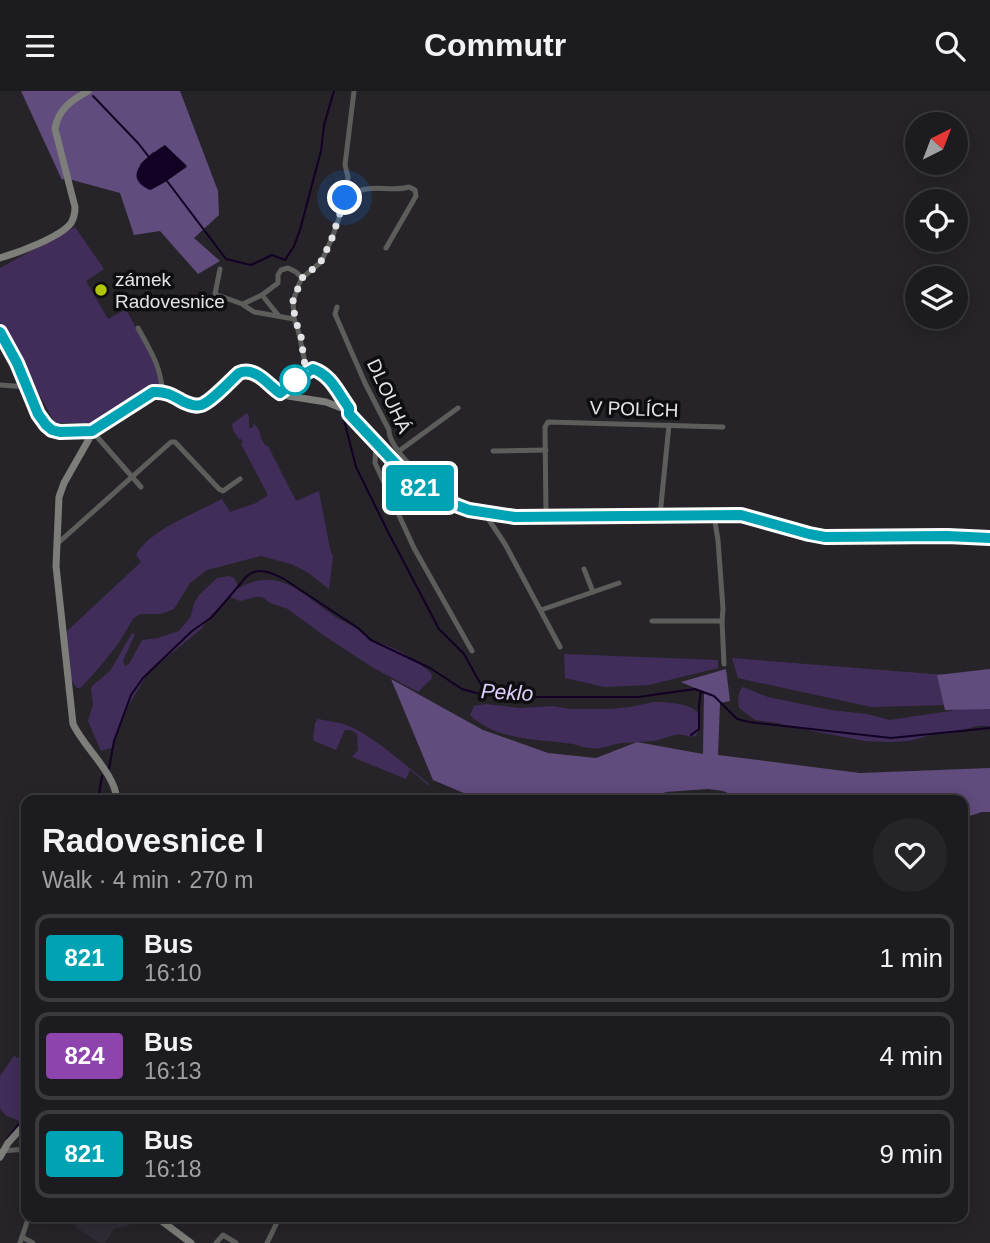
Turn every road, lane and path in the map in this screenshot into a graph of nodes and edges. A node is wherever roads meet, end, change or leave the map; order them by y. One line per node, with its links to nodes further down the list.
1 (88, 91): 5 (street)
2 (354, 91): 3 (street)
3 (345, 198): 4 (street); 7 (street)
4 (386, 248)
5 (0, 258)
6 (220, 269): 10 (street)
7 (302, 278): 8 (street); 9 (street)
8 (262, 295): 10 (street); 12 (street)
9 (293, 301): 12 (street); 13 (street)
10 (242, 305): 12 (street)
11 (337, 307): 28 (street, DLOUHÁ)
12 (278, 315): 13 (street)
13 (295, 319): 16 (street)
14 (138, 328): 19 (street)
15 (0, 332): 18 (street)
16 (308, 371): 20 (street); 22 (street)
17 (0, 385): 18 (street)
18 (27, 387): 25 (street)
19 (162, 392): 20 (street); 25 (street)
20 (280, 393): 22 (street)
21 (458, 408): 28 (street)
22 (349, 414): 26 (street)
23 (669, 425): 24 (street, V POLÍCH); 27 (street, V POLÍCH); 35 (street)
24 (723, 428)
25 (92, 431): 30 (street); 39 (street)
26 (376, 444): 33 (street); 47 (street)
27 (546, 450): 29 (street); 37 (street)
28 (399, 451): 33 (street, DLOUHÁ)
29 (494, 451)
30 (132, 476): 31 (street); 32 (street); 39 (street)
31 (240, 479)
32 (141, 487)
33 (469, 510): 34 (street)
34 (486, 513): 37 (street); 43 (street)
35 (660, 515): 36 (street); 37 (street)
36 (714, 516): 38 (street); 45 (street)
37 (546, 517)
38 (990, 538)
39 (57, 544): 49 (street)
40 (584, 569): 42 (street)
41 (620, 583): 42 (street)
42 (593, 592): 43 (street)
43 (541, 610): 46 (street)
44 (652, 621): 45 (street)
45 (722, 621): 48 (street)
46 (559, 647)
47 (472, 652)
48 (724, 664)
49 (116, 795)
50 (21, 1128): 52 (street)
51 (21, 1150): 52 (street)
52 (1, 1153)
53 (26, 1222): 56 (street)
54 (164, 1222): 58 (street)
55 (277, 1222): 61 (street)
56 (21, 1240): 57 (street)
57 (33, 1243)
58 (191, 1243)
59 (216, 1243): 60 (street)
60 (236, 1243)
61 (267, 1243)

